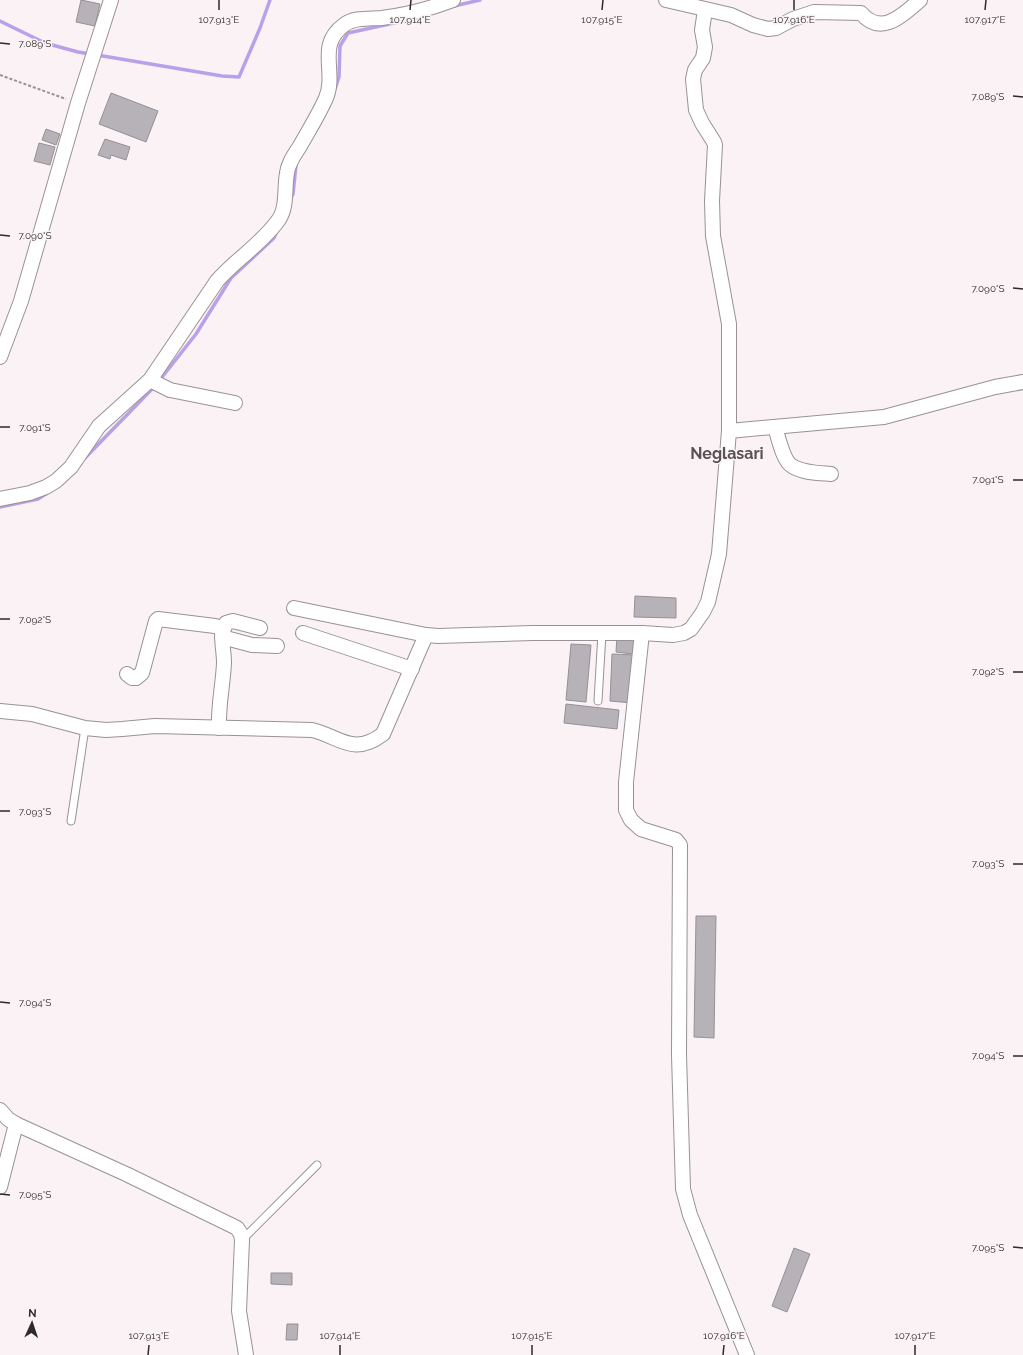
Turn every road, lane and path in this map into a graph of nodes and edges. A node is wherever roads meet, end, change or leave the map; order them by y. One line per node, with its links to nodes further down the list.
1 (111, 0): 7 (street)
2 (453, 0): 10 (street)
3 (666, 0): 5 (street)
4 (920, 0): 5 (street)
5 (705, 10): 13 (street)
6 (0, 75): 7 (path)
7 (78, 103): 8 (street)
8 (0, 357)
9 (1023, 382): 12 (street)
10 (156, 383): 11 (street); 15 (street)
11 (235, 403)
12 (775, 427): 13 (street); 14 (street)
13 (729, 430): 20 (street)
14 (831, 474)
15 (0, 499)
16 (294, 608): 22 (street)
17 (260, 628): 21 (street)
18 (302, 633): 24 (street)
19 (602, 633): 20 (street); 22 (street); 26 (lane)
20 (642, 633): 37 (street)
21 (222, 635): 23 (street); 25 (street); 29 (street)
22 (426, 635): 24 (street)
23 (277, 646)
24 (412, 669): 29 (street)
25 (127, 674)
26 (598, 701)
27 (0, 711): 28 (street)
28 (85, 728): 29 (street); 30 (lane)
29 (219, 728)
30 (71, 821)
31 (0, 1110): 32 (street)
32 (16, 1124): 34 (street); 35 (street)
33 (317, 1165): 35 (lane)
34 (0, 1187)
35 (242, 1240): 36 (street)
36 (246, 1355)
37 (747, 1355)

